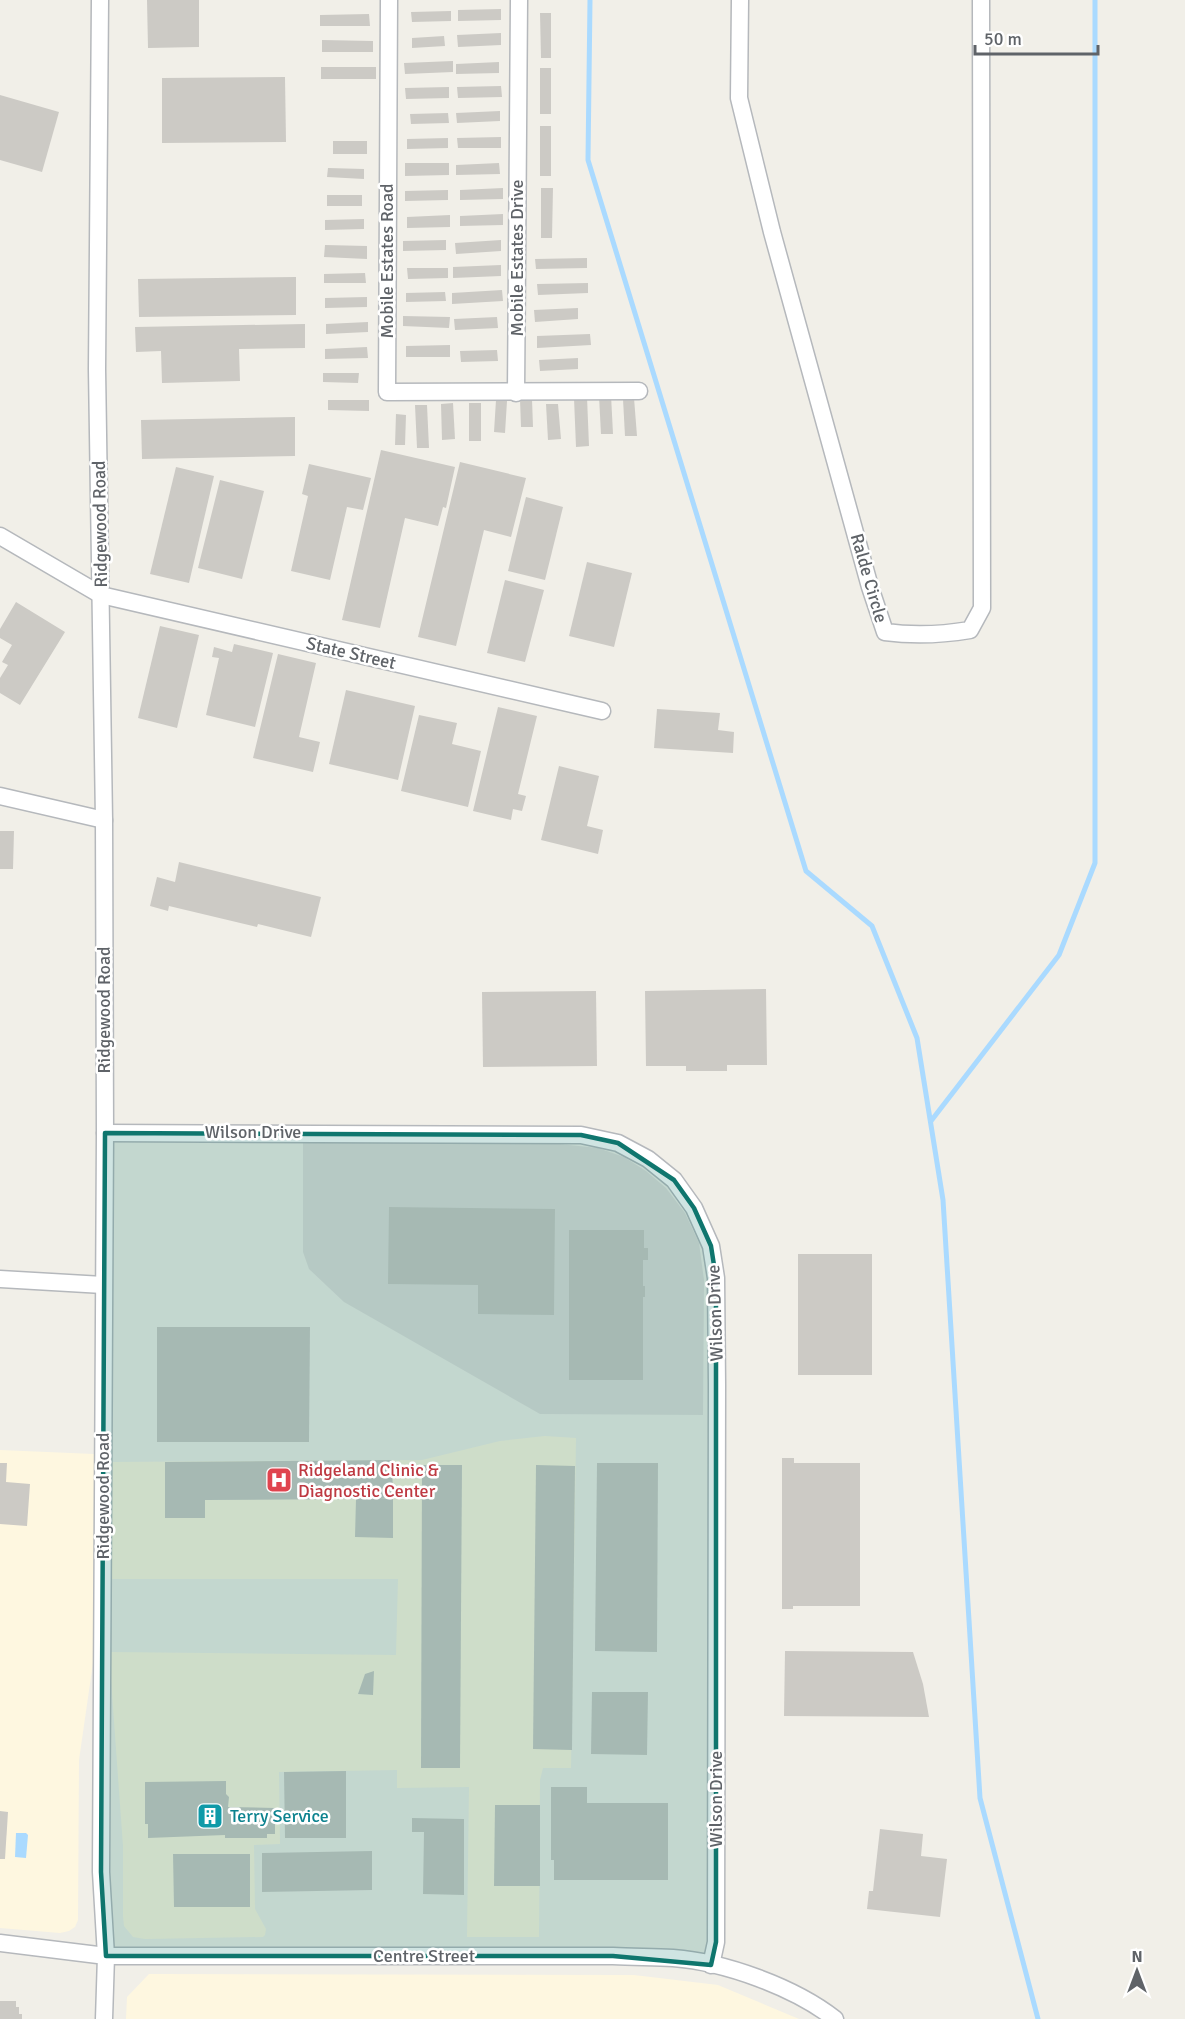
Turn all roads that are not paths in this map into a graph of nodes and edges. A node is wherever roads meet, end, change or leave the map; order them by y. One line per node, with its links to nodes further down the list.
1 (100, 0): 9 (street, Ridgewood Road)
2 (388, 0): 7 (street, Mobile Estates Road)
3 (519, 0): 7 (street, Mobile Estates Drive)
4 (740, 0): 5 (street, Ralde Circle)
5 (981, 0)
6 (639, 391): 7 (street)
7 (516, 393)
8 (0, 536): 9 (street, State Street)
9 (101, 595): 10 (street, State Street); 12 (street, Ridgewood Road)
10 (602, 711)
11 (0, 796): 12 (street)
12 (104, 819): 13 (street, Ridgewood Road)
13 (105, 1132): 15 (street, Ridgewood Road); 18 (street, Wilson Drive)
14 (0, 1279): 15 (street)
15 (104, 1285): 17 (street, Ridgewood Road)
16 (0, 1943): 17 (street, Centre Street)
17 (106, 1956): 18 (street, Centre Street); 19 (street, Ridgewood Road)
18 (711, 1965): 20 (street, Centre Street)
19 (104, 2019)
20 (835, 2019)

